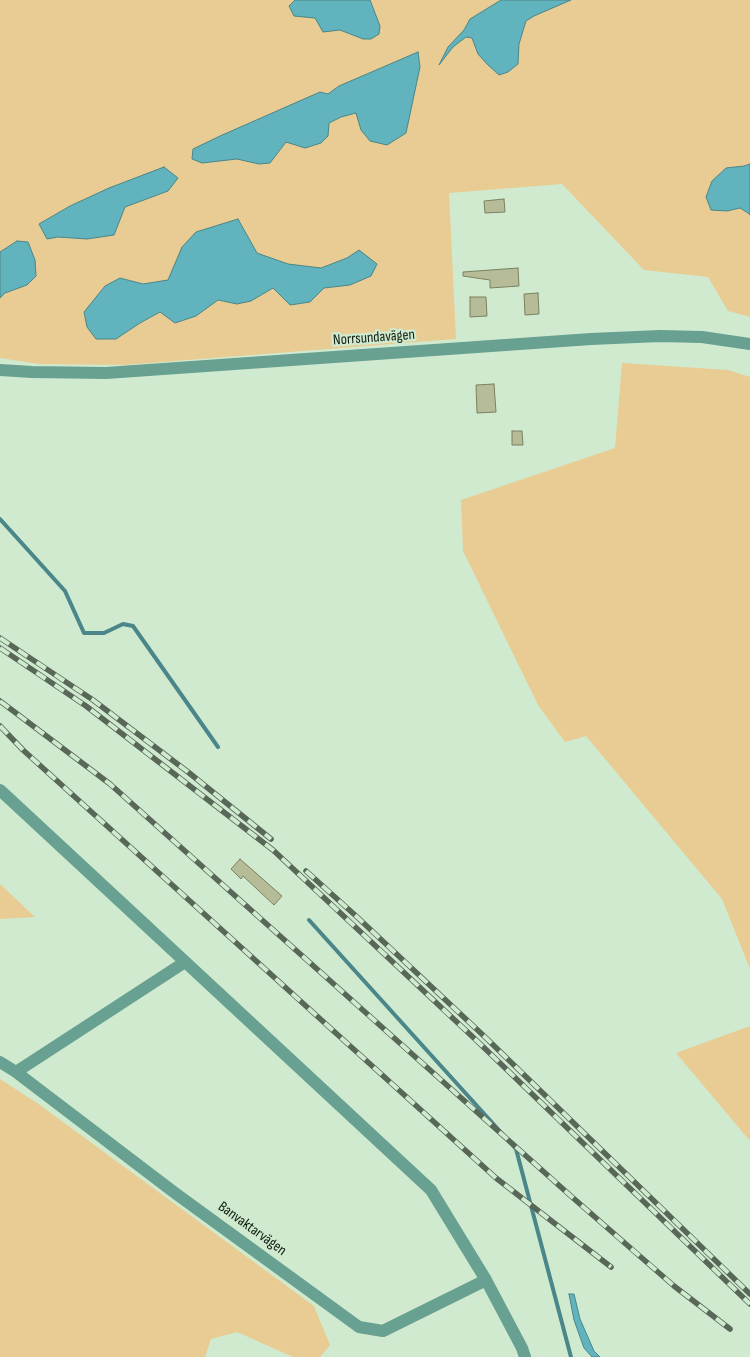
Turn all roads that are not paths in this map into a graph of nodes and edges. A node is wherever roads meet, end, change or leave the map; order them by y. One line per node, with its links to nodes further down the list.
1 (750, 344): 2 (street, Norrsundavägen)
2 (0, 370)
3 (0, 790): 4 (street)
4 (185, 962): 6 (street); 7 (street)
5 (0, 1062): 6 (street, Banvaktarvägen)
6 (16, 1072): 7 (street, Banvaktarvägen)
7 (486, 1280): 8 (street)
8 (525, 1357)

